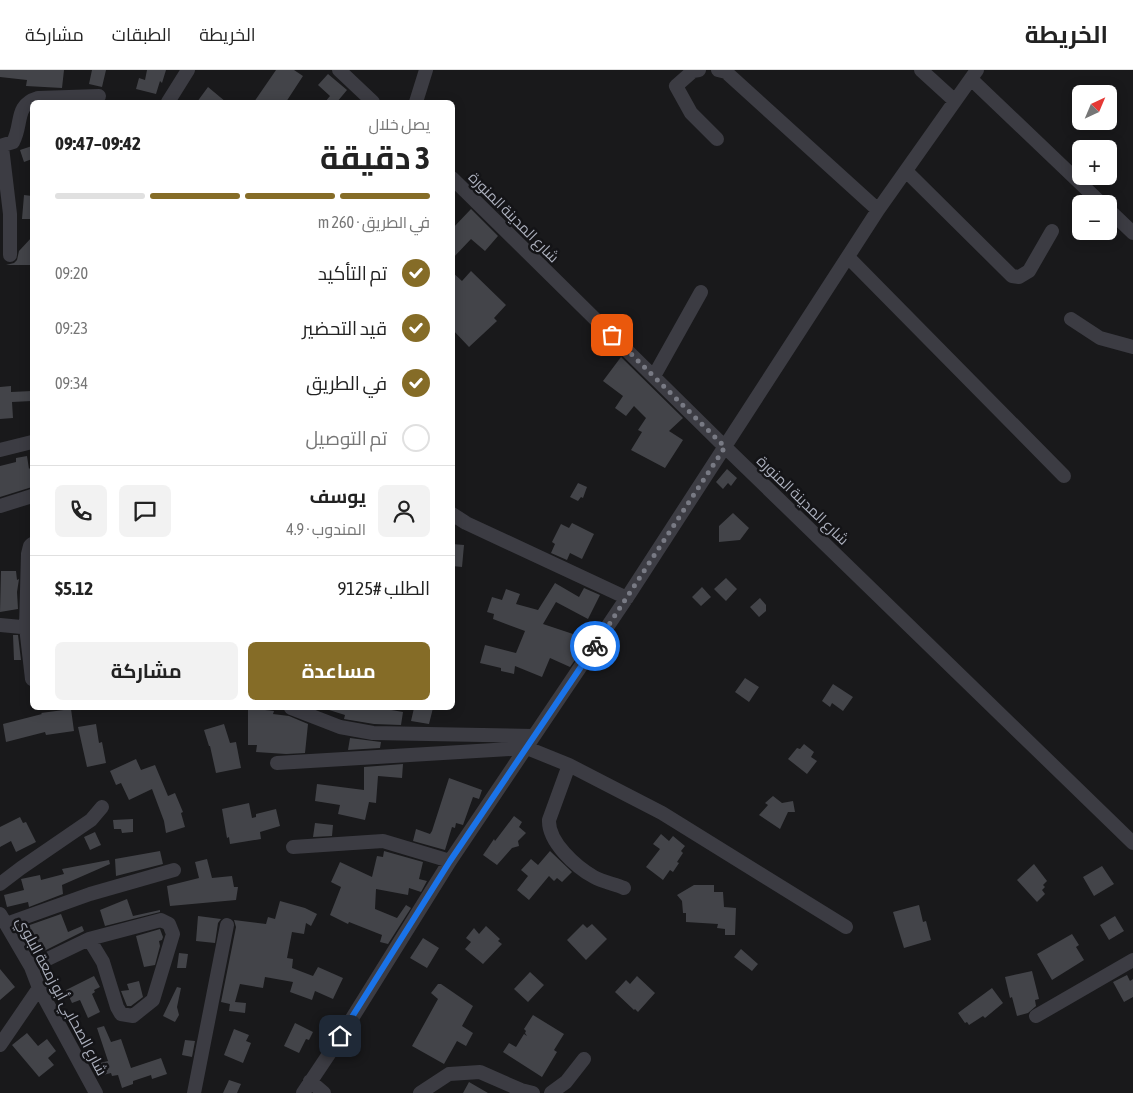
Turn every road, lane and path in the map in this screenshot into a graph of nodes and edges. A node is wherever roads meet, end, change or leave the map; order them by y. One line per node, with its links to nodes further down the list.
1 (188, 70): 9 (street)
2 (426, 70): 11 (street)
3 (699, 70): 13 (street)
4 (718, 70): 18 (street)
5 (920, 70): 12 (street)
6 (346, 73): 10 (street)
7 (974, 75): 12 (street); 17 (street)
8 (99, 96): 14 (street)
9 (169, 100)
10 (371, 100)
11 (417, 100)
12 (955, 101): 15 (street)
13 (717, 138)
14 (1, 147): 22 (street)
15 (906, 171): 18 (street); 20 (street)
16 (455, 181): 27 (street, شارع المدينة المنورة)
17 (1093, 195)
18 (878, 210): 23 (street)
19 (1117, 218): 21 (street)
20 (1052, 231)
21 (1133, 233)
22 (10, 255)
23 (848, 256): 29 (street); 31 (street)
24 (701, 292): 27 (street)
25 (1071, 319): 26 (street)
26 (1133, 347)
27 (654, 376): 29 (street, شارع المدينة المنورة)
28 (30, 442): 30 (street)
29 (725, 447): 36 (street); 46 (street, شارع المدينة المنورة)
30 (0, 450)
31 (1064, 476)
32 (30, 497): 33 (street)
33 (0, 506)
34 (455, 516): 36 (street)
35 (30, 546): 38 (street)
36 (627, 598): 41 (street)
37 (0, 625): 38 (street)
38 (29, 627): 39 (street)
39 (30, 644)
40 (296, 710): 41 (street)
41 (534, 736): 42 (street)
42 (527, 748): 43 (street); 44 (street); 48 (street)
43 (277, 763)
44 (569, 765): 51 (street); 54 (street)
45 (102, 807): 50 (street)
46 (1133, 843)
47 (293, 847): 48 (street)
48 (450, 861): 62 (street)
49 (174, 870): 52 (street)
50 (0, 884)
51 (624, 888)
52 (3, 919): 57 (street, شارع الصحابي أبو زمعة البلوي)
53 (227, 925): 64 (street)
54 (846, 927)
55 (89, 940): 55 (street); 57 (street)
56 (1133, 960): 59 (street)
57 (31, 967): 58 (street, شارع الصحابي أبو زمعة البلوي)
58 (39, 988): 60 (street); 63 (street, شارع الصحابي أبو زمعة البلوي)
59 (1036, 1016)
60 (0, 1045)
61 (584, 1059): 68 (street)
62 (306, 1087): 65 (street)
63 (96, 1093)
64 (194, 1093)
65 (324, 1093)
66 (420, 1093): 67 (street)
67 (533, 1093)
68 (552, 1093)

